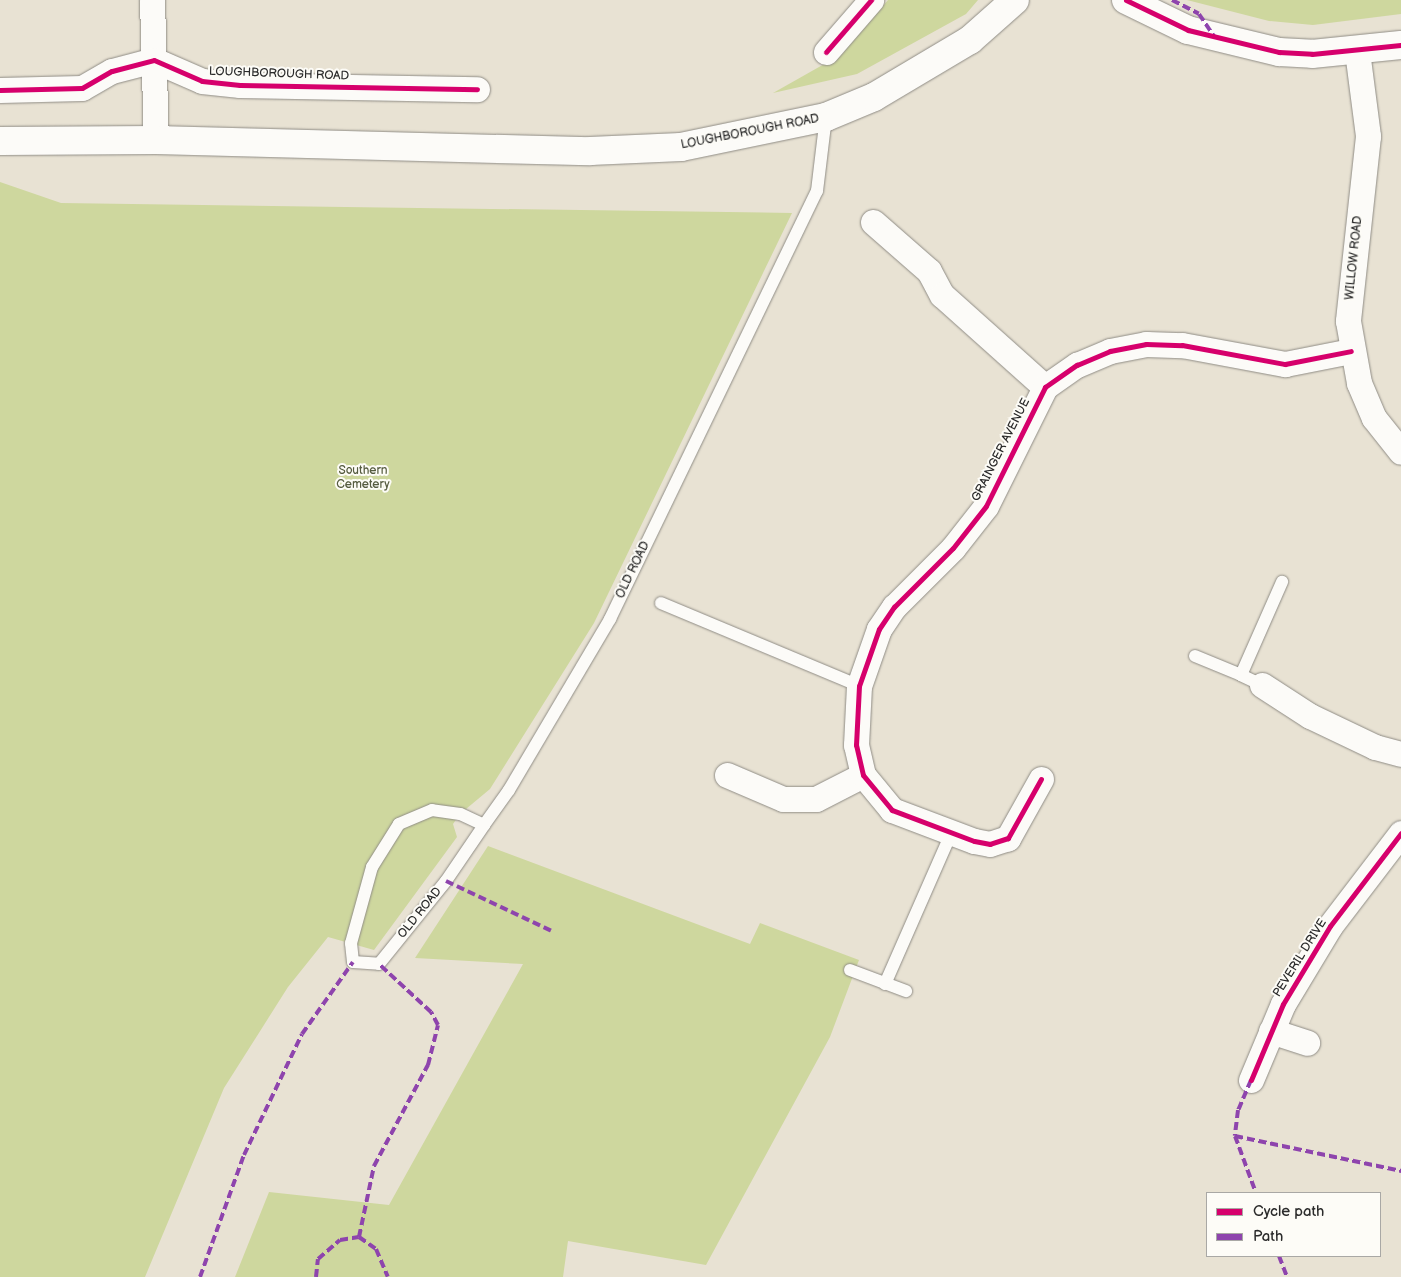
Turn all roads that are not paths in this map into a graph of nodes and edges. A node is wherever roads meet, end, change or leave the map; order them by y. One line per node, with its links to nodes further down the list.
1 (152, 0): 8 (street)
2 (870, 0): 7 (street)
3 (1015, 0): 11 (main road, LOUGHBOROUGH ROAD)
4 (1126, 0): 6 (main road)
5 (1401, 45): 6 (main road)
6 (1357, 51): 15 (street, WILLOW ROAD)
7 (826, 52)
8 (154, 60): 9 (street, LOUGHBOROUGH ROAD); 10 (street); 12 (street)
9 (477, 89)
10 (0, 90)
11 (826, 117): 12 (main road, LOUGHBOROUGH ROAD); 27 (lane, OLD ROAD)
12 (156, 140): 13 (main road, LOUGHBOROUGH ROAD)
13 (0, 141)
14 (873, 222): 16 (street)
15 (1351, 350): 16 (street, GRAINGER AVENUE); 17 (street, WILLOW ROAD)
16 (1045, 387): 22 (street, GRAINGER AVENUE)
17 (1401, 452)
18 (1282, 582): 21 (lane)
19 (661, 603): 22 (lane)
20 (1195, 656): 21 (lane)
21 (1252, 680): 23 (street)
22 (859, 686): 25 (street, GRAINGER AVENUE)
23 (1401, 754)
24 (728, 774): 25 (street)
25 (863, 775): 29 (street, GRAINGER AVENUE)
26 (1041, 779): 29 (street, GRAINGER AVENUE)
27 (484, 825): 27 (lane, OLD ROAD)
28 (1401, 833): 33 (street, PEVERIL DRIVE)
29 (951, 834): 31 (lane)
30 (850, 970): 31 (lane)
31 (885, 984): 32 (lane)
32 (906, 991)
33 (1271, 1031): 34 (street); 35 (street, PEVERIL DRIVE)
34 (1308, 1044)
35 (1251, 1080)

